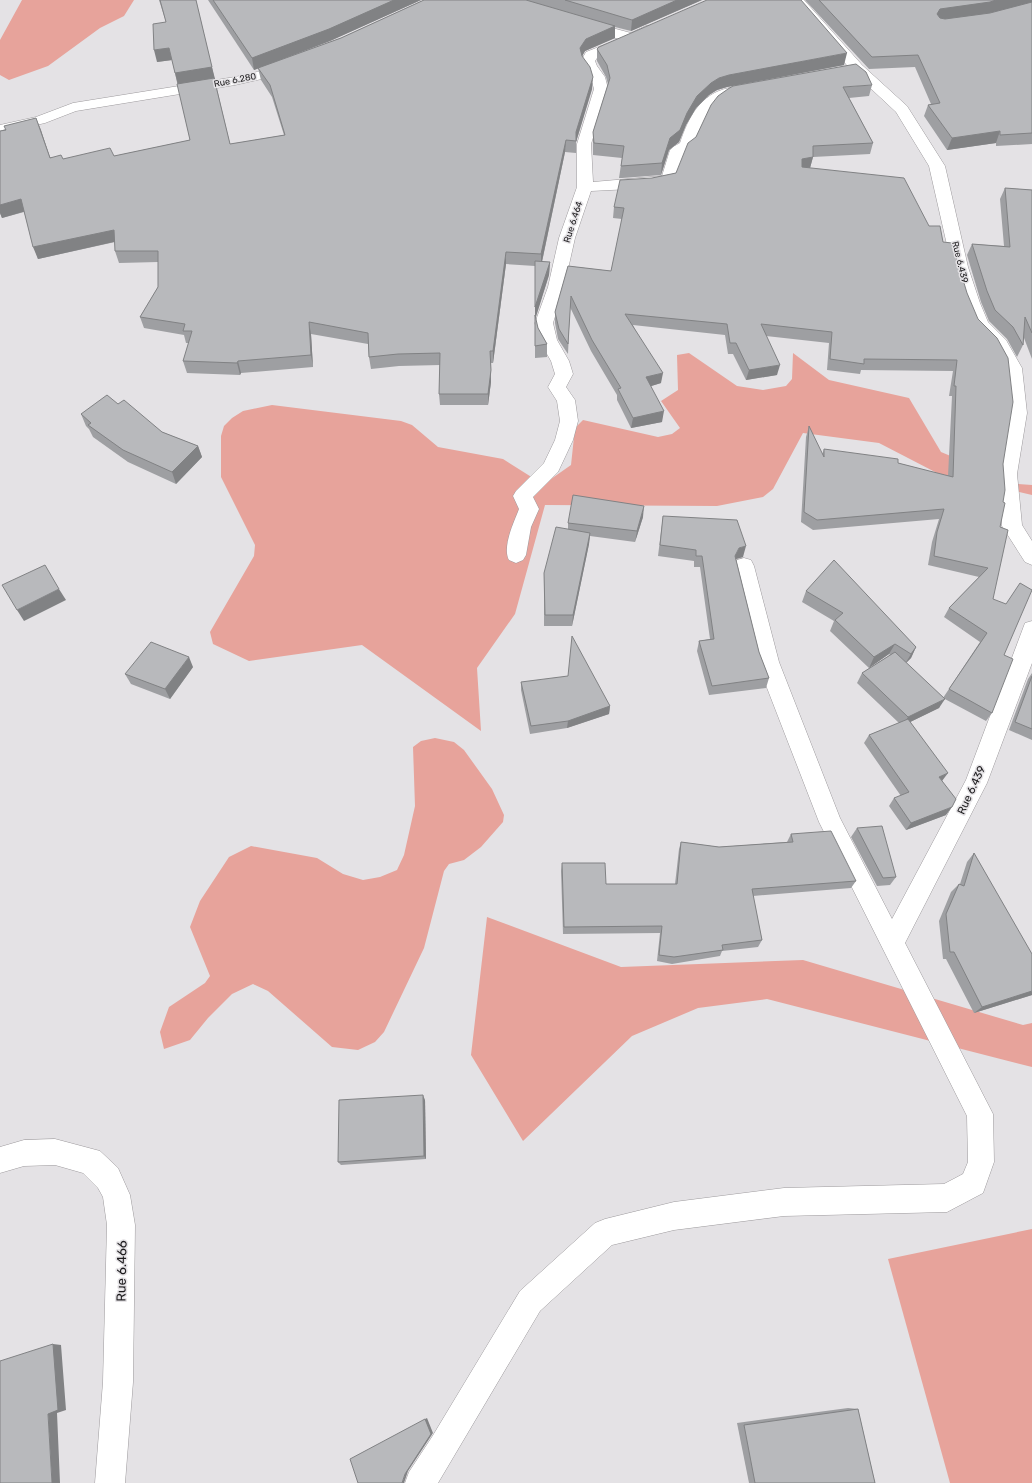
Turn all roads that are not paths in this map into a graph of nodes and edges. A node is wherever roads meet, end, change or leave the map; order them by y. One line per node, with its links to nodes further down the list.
1 (797, 0): 10 (street, Rue 6.439)
2 (573, 21): 4 (street)
3 (660, 25): 4 (street)
4 (632, 38): 8 (street)
5 (303, 60): 7 (street, Rue 6.280)
6 (765, 86): 8 (street, Rue 6.464)
7 (0, 129)
8 (585, 186): 9 (street, Rue 6.464)
9 (516, 555)
10 (1032, 557)
11 (744, 566): 13 (street)
12 (1032, 629): 13 (street, Rue 6.439)
13 (892, 944): 16 (street)
14 (0, 1160): 15 (street, Rue 6.466)
15 (110, 1483)
16 (420, 1483)

